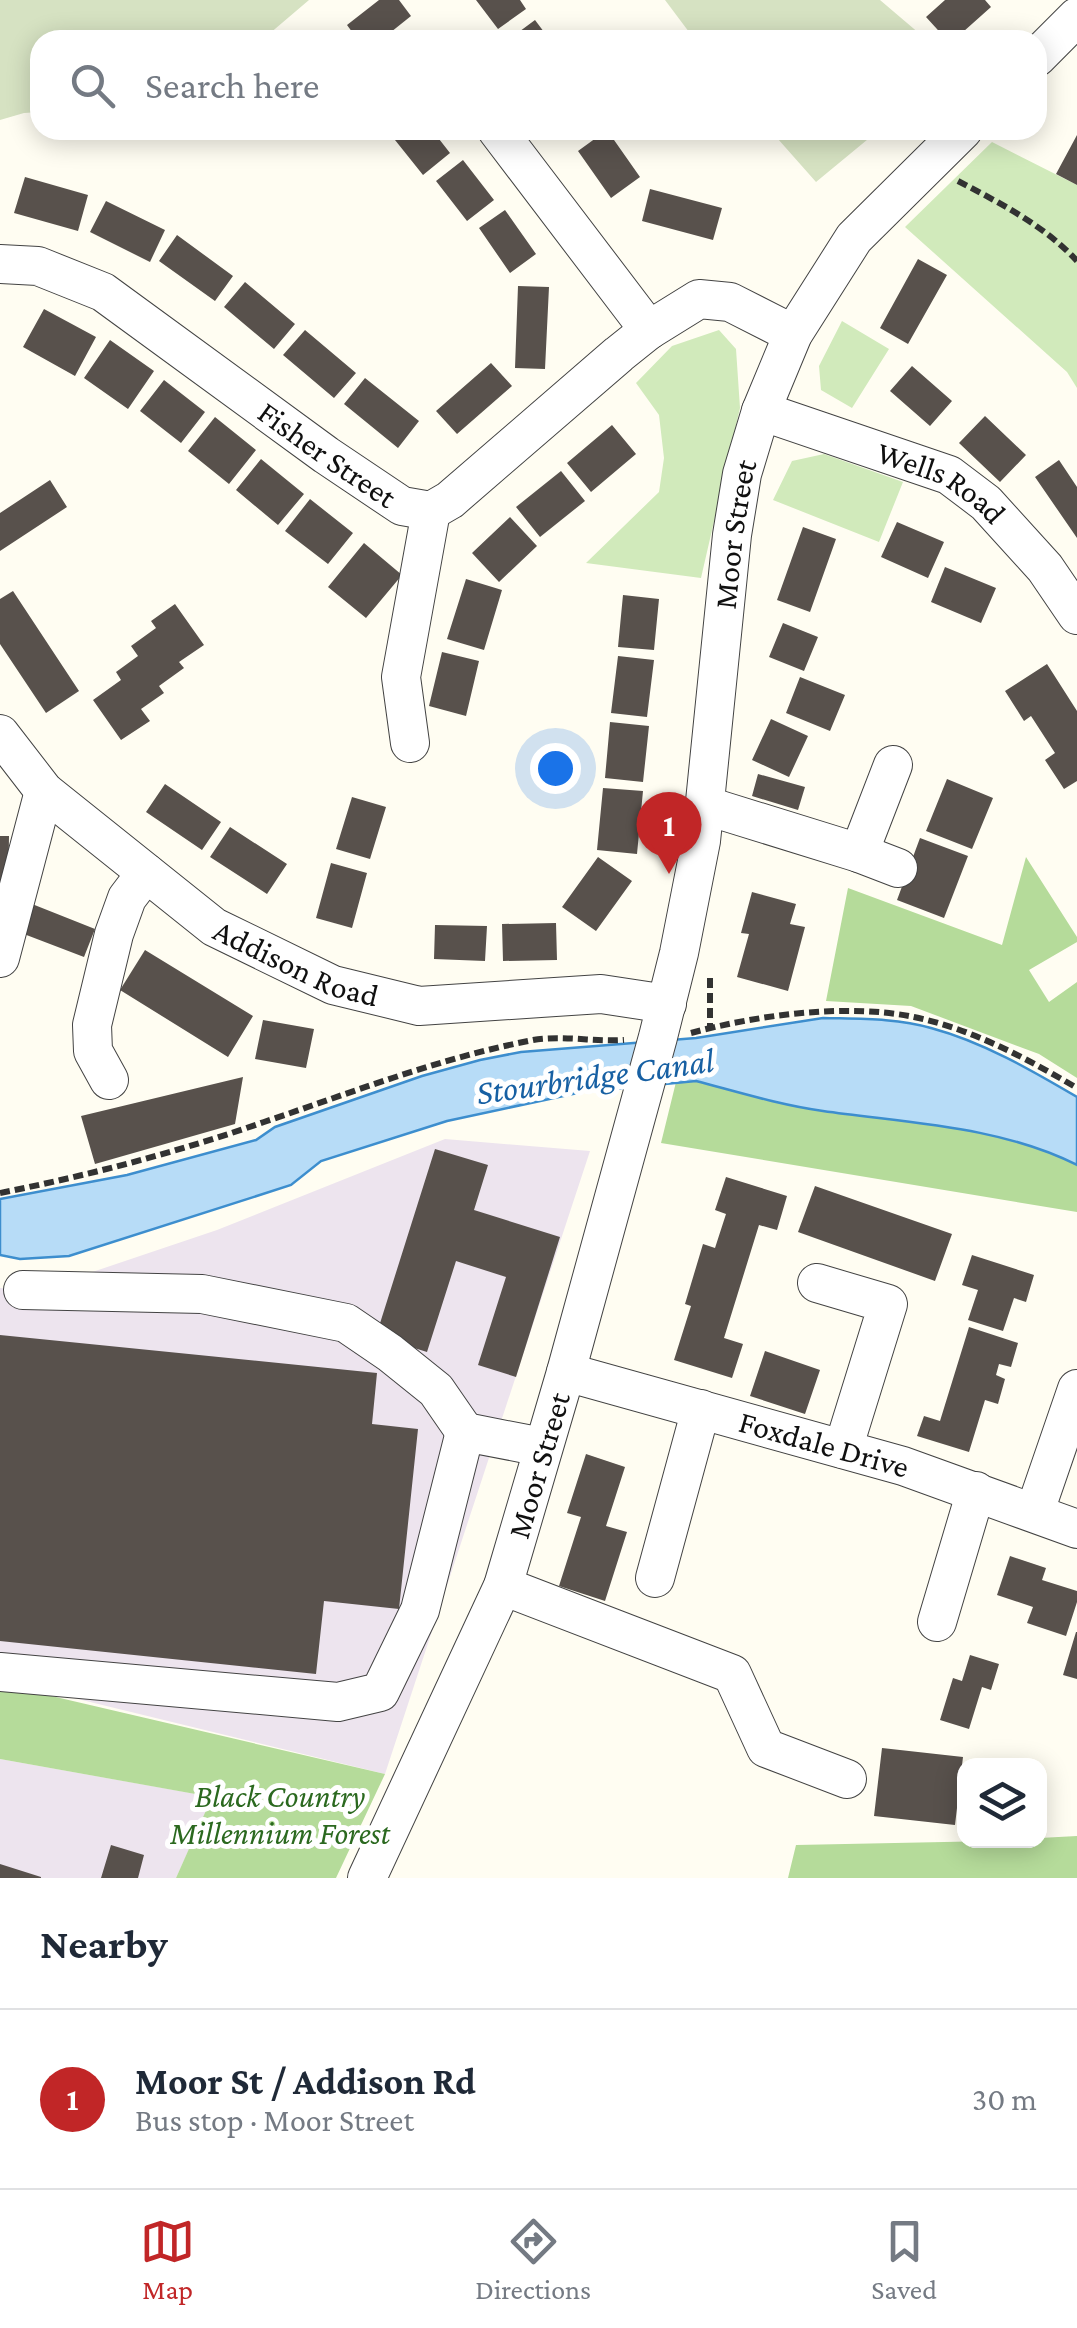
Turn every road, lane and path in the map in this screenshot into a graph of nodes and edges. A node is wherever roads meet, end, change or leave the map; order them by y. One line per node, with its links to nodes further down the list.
1 (1077, 18): 2 (street)
2 (1047, 47)
3 (504, 140): 8 (street)
4 (954, 140): 5 (street, Moor Street)
5 (929, 164): 6 (path); 9 (street, Moor Street)
6 (1077, 261)
7 (0, 264): 11 (street, Fisher Street)
8 (649, 330): 9 (street, Fisher Street); 11 (street, Fisher Street)
9 (793, 334): 10 (street, Moor Street)
10 (761, 411): 12 (street, Wells Road); 17 (street, Moor Street)
11 (431, 511): 14 (street)
12 (1077, 615)
13 (0, 734): 16 (street, Addison Road)
14 (410, 742)
15 (893, 765): 18 (street)
16 (44, 791): 20 (street, Addison Road); 21 (street)
17 (704, 805): 18 (street); 22 (street, Moor Street)
18 (859, 853): 19 (street)
19 (898, 868)
20 (146, 873): 22 (street, Addison Road); 23 (street)
21 (0, 958)
22 (662, 1020): 24 (path); 25 (path); 28 (street, Moor Street)
23 (109, 1080)
24 (1077, 1088)
25 (0, 1193)
26 (817, 1282): 33 (street)
27 (24, 1290): 31 (street)
28 (566, 1372): 30 (street, Foxdale Drive); 32 (street, Moor Street)
29 (1077, 1389): 35 (street)
30 (701, 1410): 33 (street, Foxdale Drive); 37 (street)
31 (465, 1432): 32 (street); 40 (street)
32 (542, 1447): 38 (street, Moor Street)
33 (844, 1449): 34 (street, Foxdale Drive)
34 (976, 1491): 35 (street, Foxdale Drive); 39 (street)
35 (1034, 1511): 36 (street, Foxdale Drive)
36 (1077, 1529)
37 (655, 1578)
38 (503, 1586): 41 (street); 42 (street, Moor Street)
39 (937, 1622)
40 (0, 1672)
41 (847, 1780)
42 (369, 1875)

